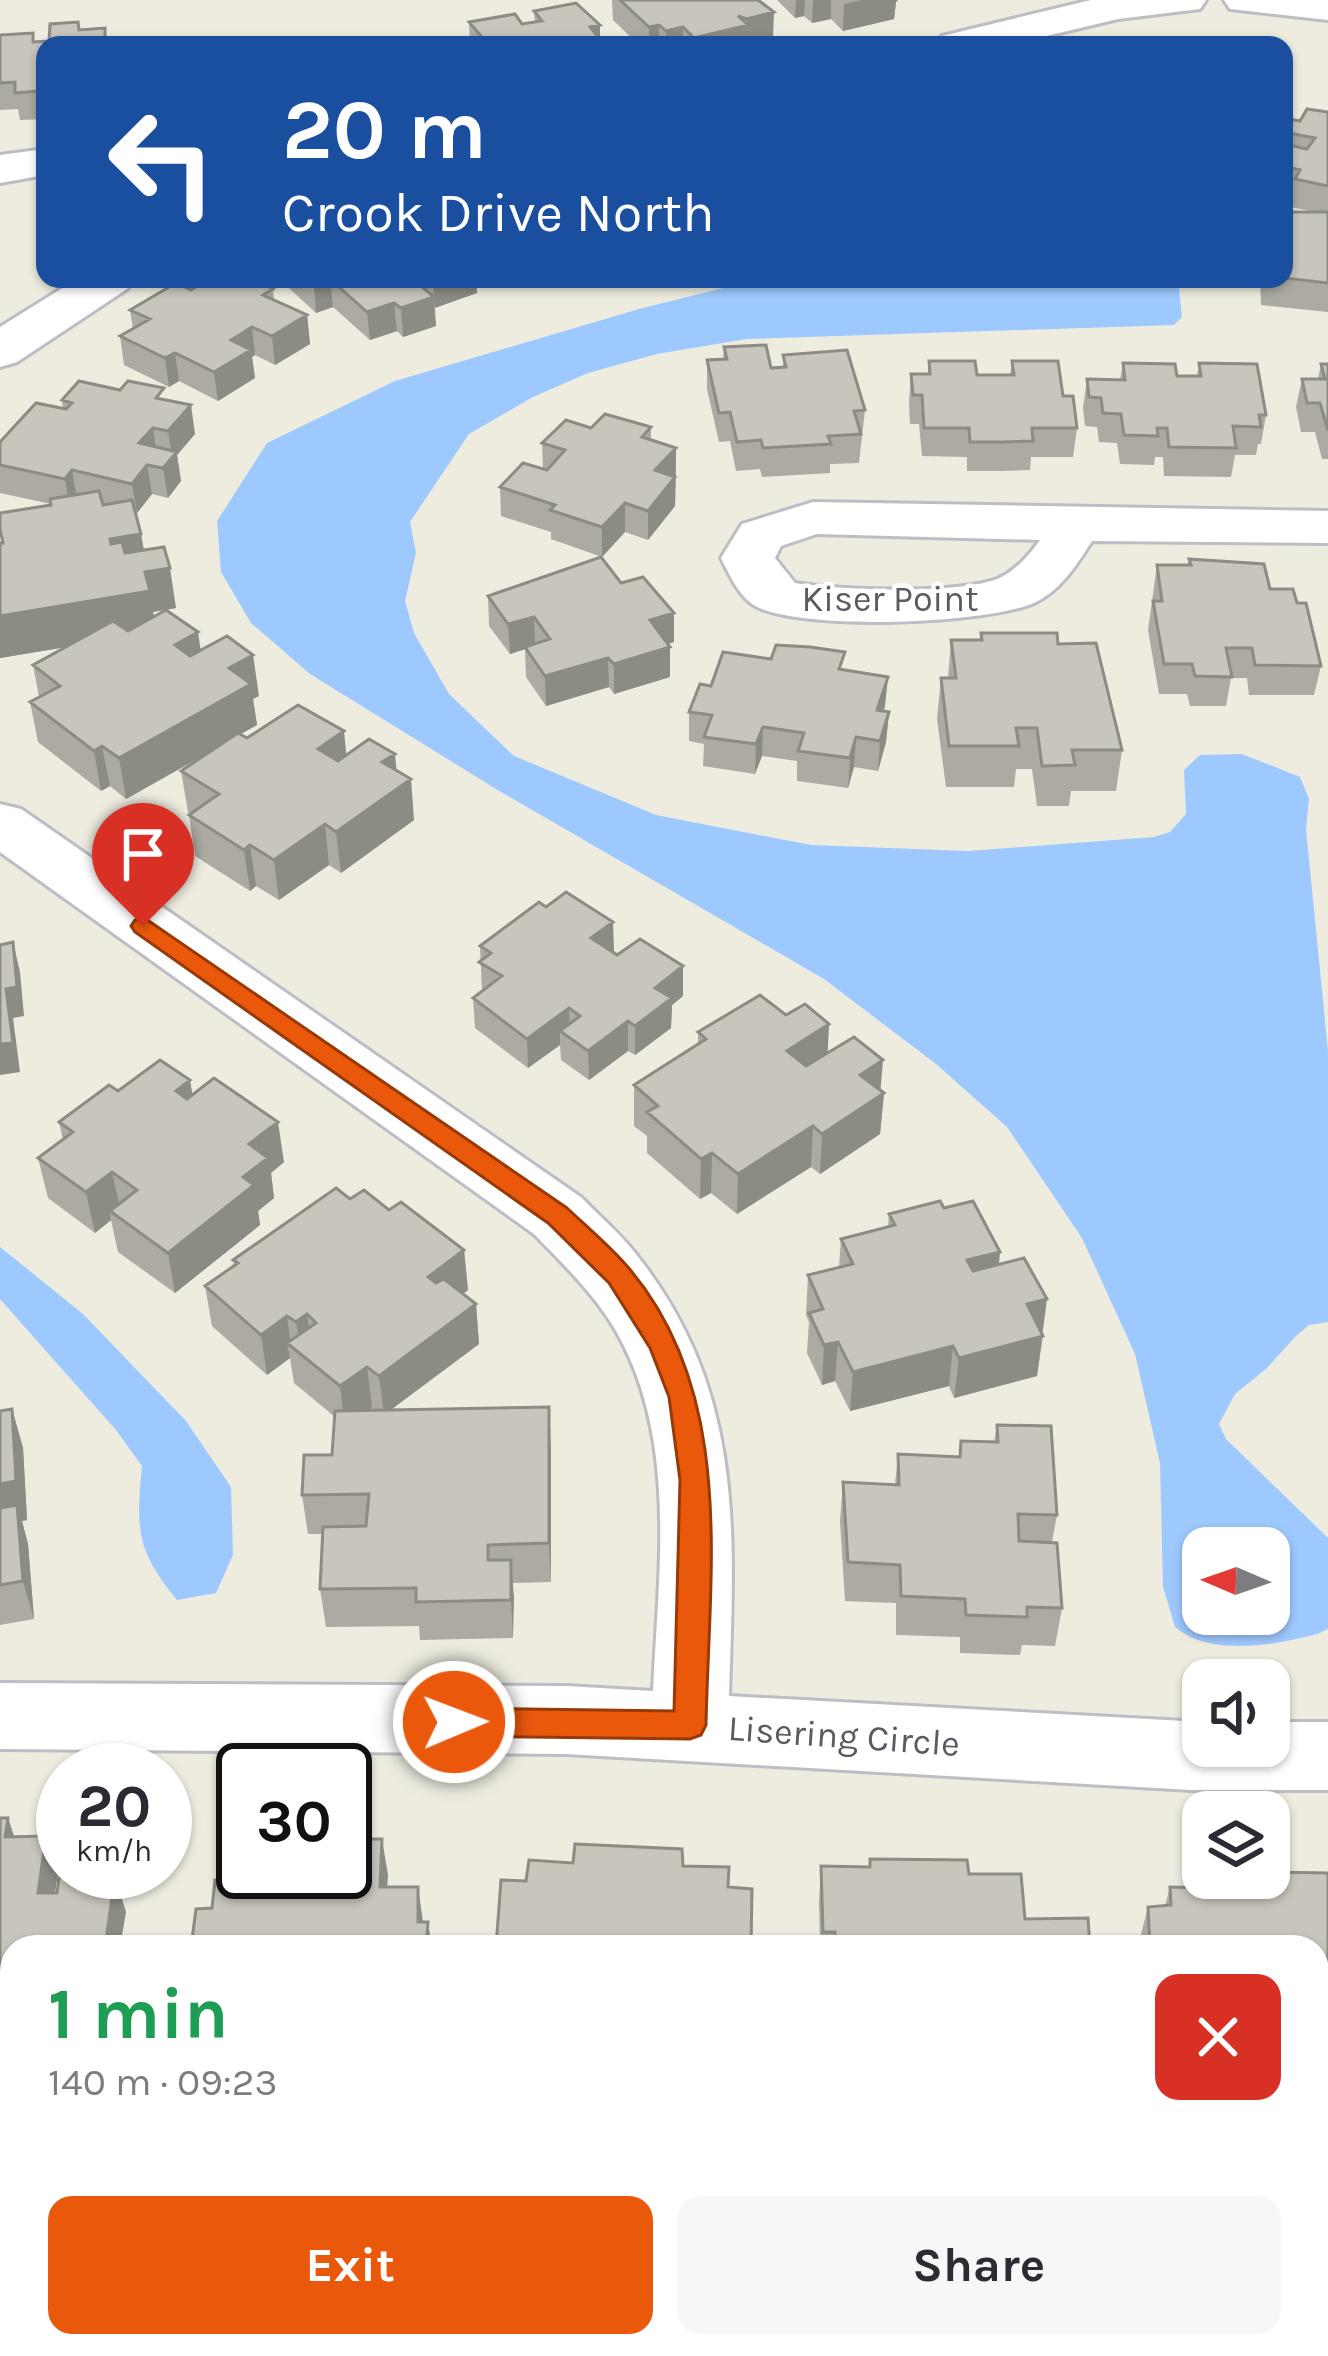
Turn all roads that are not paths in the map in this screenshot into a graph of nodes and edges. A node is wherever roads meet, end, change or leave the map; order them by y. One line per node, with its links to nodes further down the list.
1 (1185, 0): 5 (street)
2 (1245, 0): 3 (street)
3 (1259, 0): 4 (street)
4 (1328, 8)
5 (994, 36)
6 (36, 163): 7 (street)
7 (0, 170)
8 (90, 288): 9 (street)
9 (11, 324)
10 (1075, 525): 10 (street, Kiser Point); 11 (street, Kiser Point)
11 (1328, 527)
12 (0, 823): 14 (street)
13 (0, 1716): 14 (street, Lisering Circle)
14 (690, 1725): 15 (street, Lisering Circle)
15 (1328, 1756)

